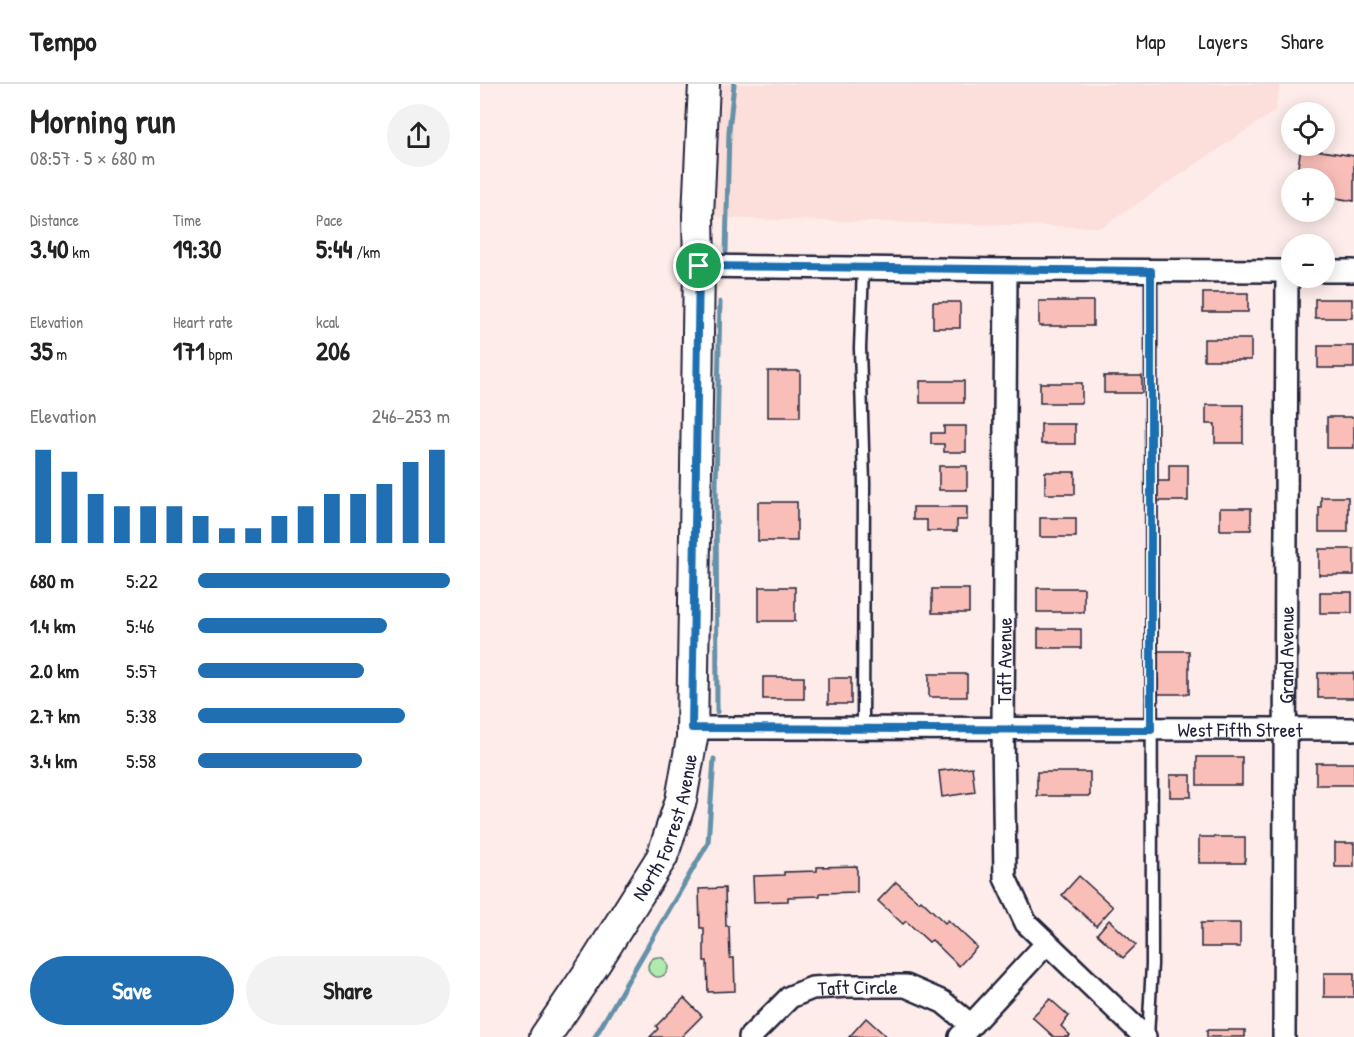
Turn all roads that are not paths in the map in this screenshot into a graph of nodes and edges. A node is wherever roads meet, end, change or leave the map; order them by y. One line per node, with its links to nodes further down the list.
1 (704, 84): 2 (main road, North Forrest Avenue)
2 (699, 266): 3 (street); 10 (main road, North Forrest Avenue)
3 (863, 268): 4 (street); 11 (lane)
4 (1006, 270): 5 (street); 12 (street, Taft Avenue)
5 (1151, 271): 6 (street); 15 (lane)
6 (1281, 271)
7 (1335, 271): 8 (street)
8 (1354, 271)
9 (1289, 288): 13 (street, Grand Avenue)
10 (692, 728): 11 (street, West Fifth Street); 18 (main road, North Forrest Avenue)
11 (863, 728): 12 (street, West Fifth Street)
12 (1003, 729): 15 (street, West Fifth Street); 16 (street, Taft Avenue)
13 (1284, 729): 14 (street, West Fifth Street); 15 (street, West Fifth Street); 21 (street, Grand Avenue)
14 (1354, 729)
15 (1151, 730): 20 (lane)
16 (1047, 943): 17 (street); 20 (street, Taft Avenue)
17 (965, 1031): 19 (street, Taft Circle)
18 (545, 1037)
19 (750, 1037)
20 (1146, 1037)
21 (1284, 1037)

